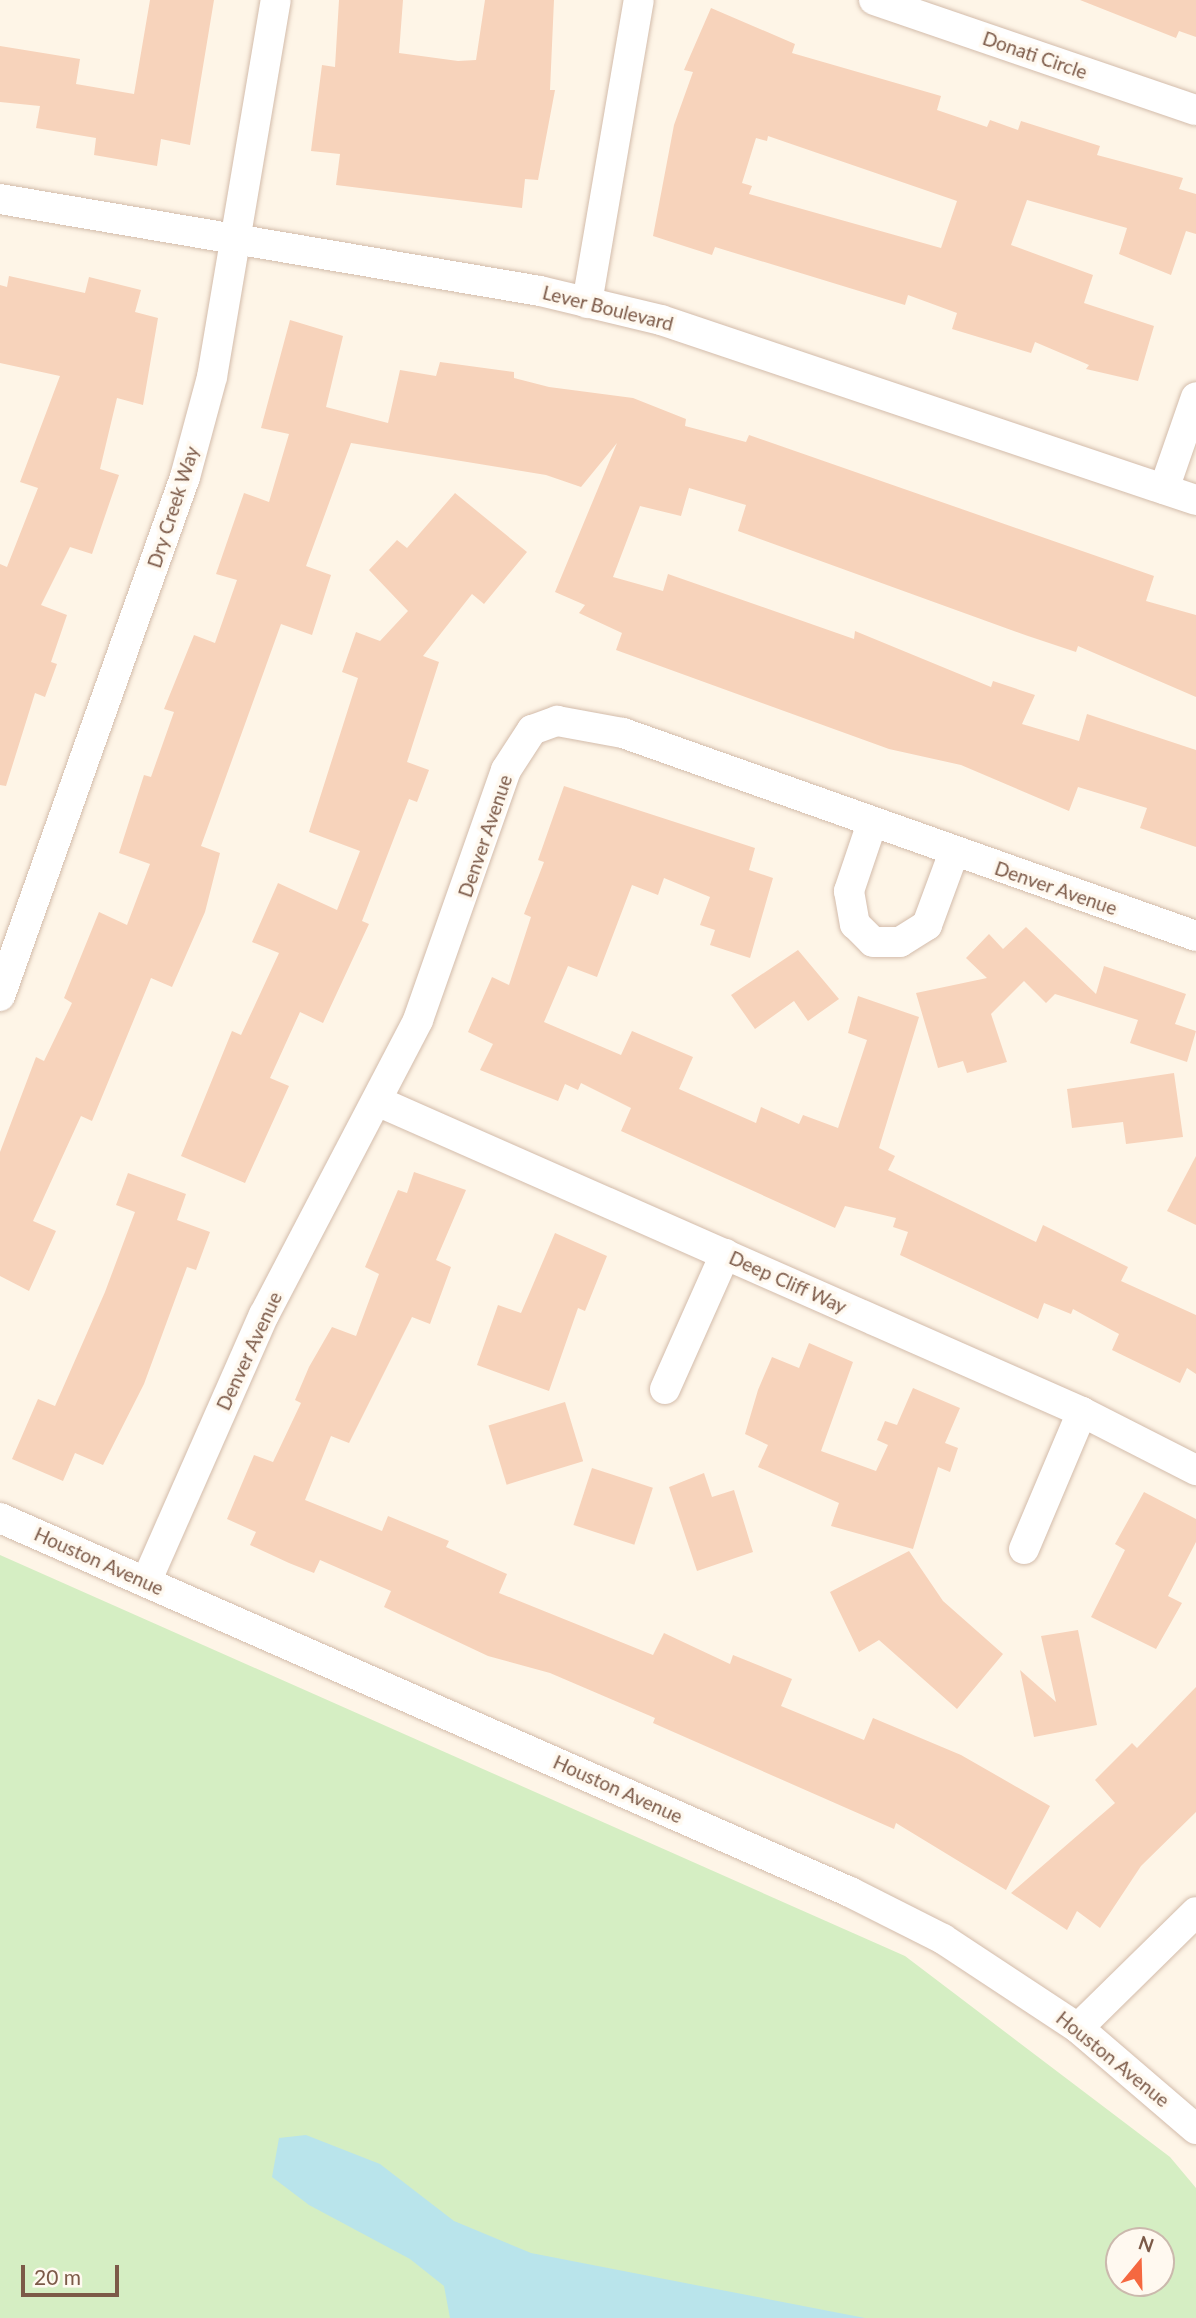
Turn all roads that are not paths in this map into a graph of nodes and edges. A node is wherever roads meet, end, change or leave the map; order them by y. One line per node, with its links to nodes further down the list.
1 (276, 0): 6 (street, Dry Creek Way)
2 (639, 0): 7 (street)
3 (874, 0): 4 (street, Donati Circle)
4 (1196, 110)
5 (0, 199): 6 (street, Lever Boulevard)
6 (235, 240): 7 (street, Lever Boulevard); 14 (street, Dry Creek Way)
7 (587, 303): 9 (street, Lever Boulevard)
8 (1196, 397): 9 (street)
9 (1164, 489): 10 (street, Lever Boulevard)
10 (1196, 500)
11 (872, 822): 12 (street, Denver Avenue); 12 (street); 15 (street, Denver Avenue)
12 (954, 852): 13 (street, Denver Avenue)
13 (1196, 936)
14 (0, 996)
15 (377, 1101): 16 (street, Deep Cliff Way); 22 (street, Denver Avenue)
16 (724, 1254): 17 (street); 18 (street, Deep Cliff Way)
17 (666, 1389)
18 (1082, 1412): 19 (street, Deep Cliff Way); 21 (street)
19 (1196, 1470)
20 (0, 1518): 22 (street, Houston Avenue)
21 (1024, 1549)
22 (146, 1582): 24 (street, Houston Avenue)
23 (1196, 1912): 24 (street)
24 (1078, 2028): 25 (street, Houston Avenue)
25 (1196, 2129)

